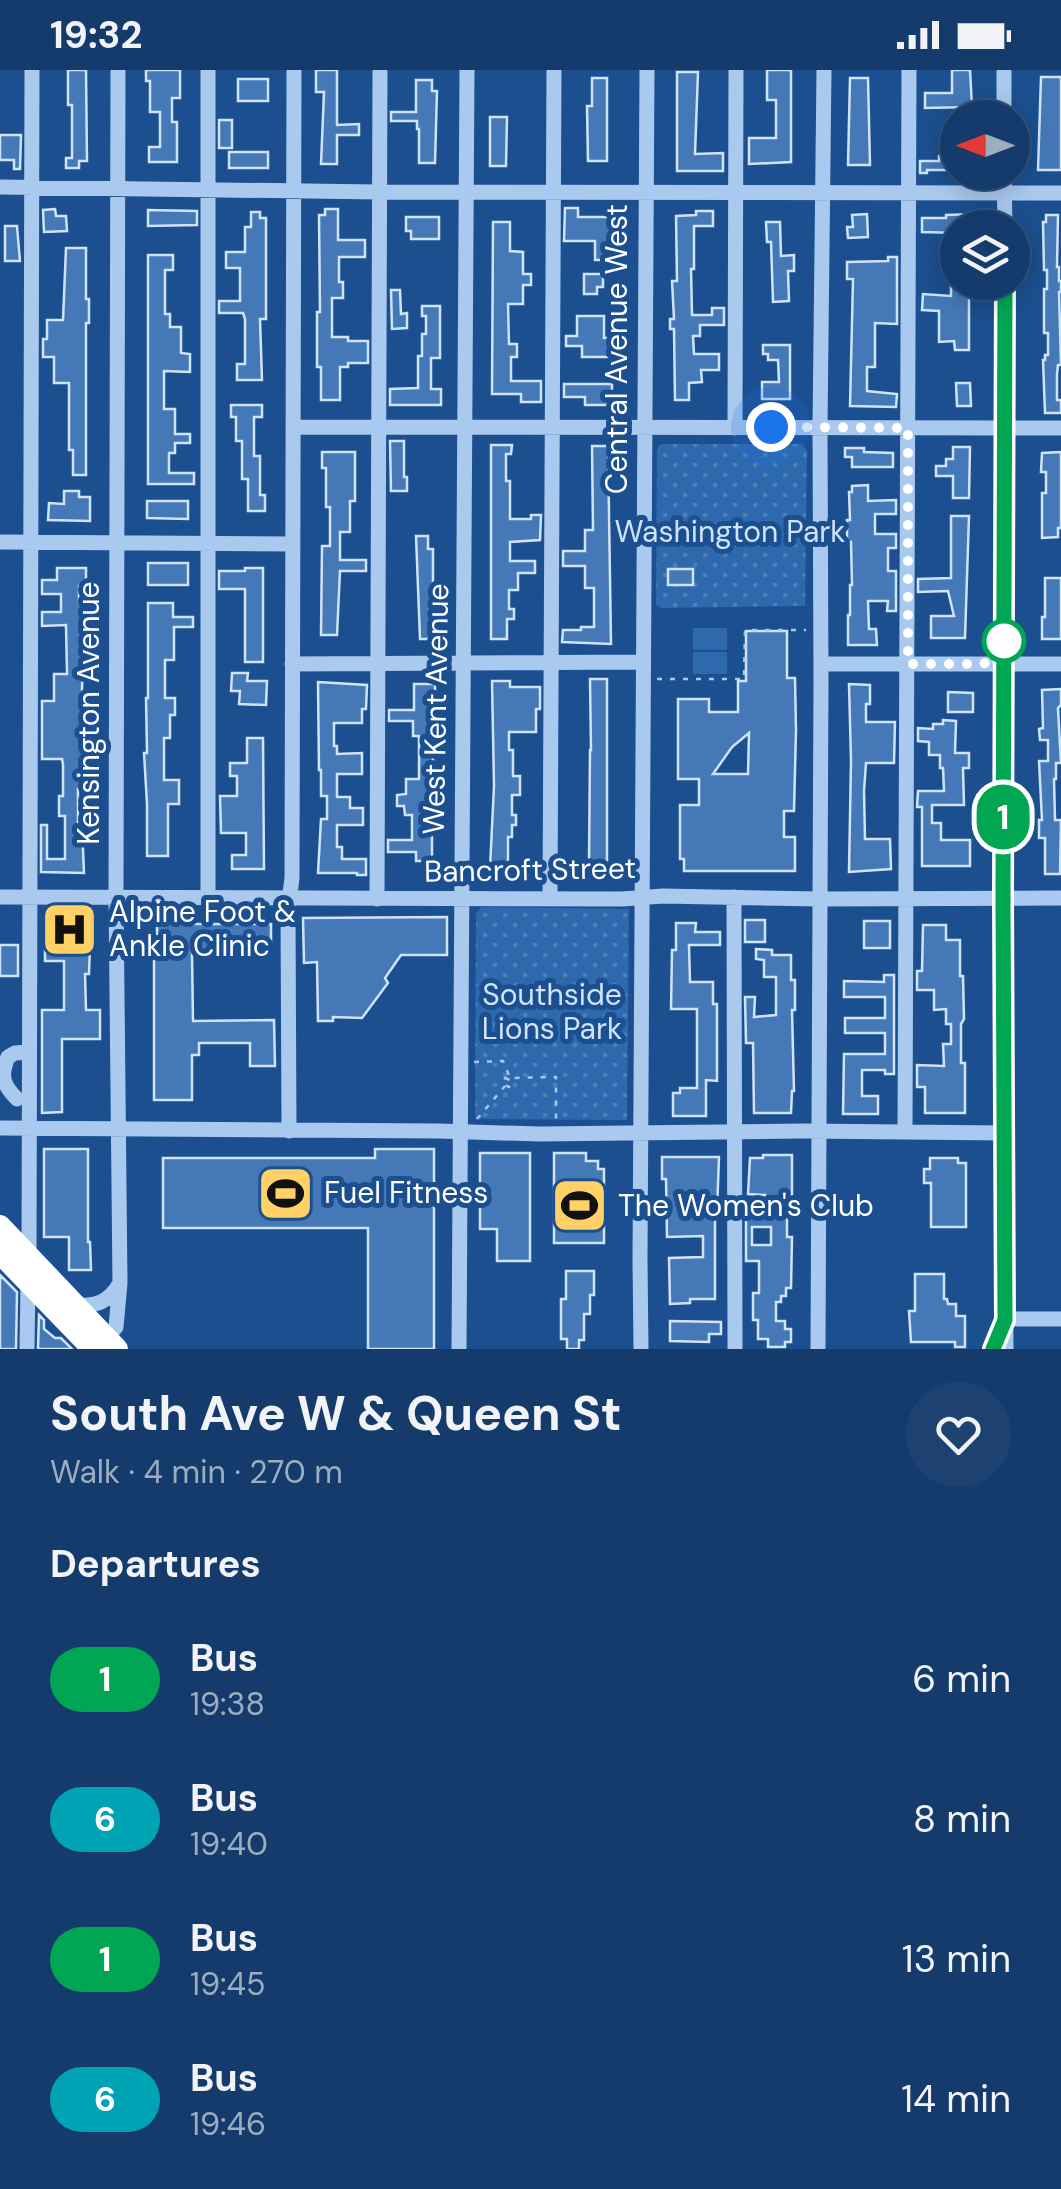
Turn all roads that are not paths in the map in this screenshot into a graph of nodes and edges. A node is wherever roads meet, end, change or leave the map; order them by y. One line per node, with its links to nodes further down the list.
1 (32, 70): 15 (street)
2 (118, 70): 16 (street, Kensington Avenue)
3 (208, 70): 17 (street)
4 (294, 70): 18 (street)
5 (380, 70): 20 (street)
6 (467, 70): 21 (street, West Kent Avenue)
7 (554, 70): 19 (street)
8 (646, 70): 22 (street, Central Avenue West)
9 (736, 70): 24 (street)
10 (824, 70): 26 (street)
11 (909, 70): 25 (street)
12 (1004, 70): 13 (street)
13 (1004, 100)
14 (0, 187): 15 (street)
15 (31, 187): 16 (street); 41 (street)
16 (117, 188): 17 (street); 43 (street, Kensington Avenue)
17 (207, 190): 18 (street); 42 (street)
18 (294, 191): 20 (street); 30 (street)
19 (553, 191): 21 (street); 22 (street); 31 (street)
20 (379, 192): 21 (street); 34 (street)
21 (468, 192): 35 (street, West Kent Avenue)
22 (645, 192): 24 (street); 32 (street, Central Avenue West)
23 (1004, 192): 25 (street); 27 (street); 28 (street)
24 (736, 193): 26 (street); 36 (street)
25 (910, 193): 26 (street); 37 (street)
26 (824, 194): 33 (street)
27 (1061, 194)
28 (1004, 210)
29 (1005, 300): 39 (street)
30 (294, 426): 34 (street); 44 (street)
31 (551, 427): 32 (street); 35 (street); 47 (street)
32 (644, 427): 36 (street); 45 (street, Central Avenue West)
33 (820, 427): 36 (street); 37 (street); 50 (street)
34 (380, 428): 35 (street); 46 (street)
35 (466, 428): 49 (street, West Kent Avenue)
36 (735, 428)
37 (908, 428): 39 (street); 51 (street)
38 (1061, 428): 39 (street)
39 (1005, 429): 52 (street)
40 (0, 542): 41 (street)
41 (30, 542): 43 (street); 58 (street)
42 (208, 543): 43 (street); 44 (street); 59 (street)
43 (117, 544): 56 (street, Kensington Avenue)
44 (293, 544): 48 (street)
45 (642, 662): 47 (street); 54 (street, Central Avenue West)
46 (378, 663): 48 (street); 49 (street); 64 (street)
47 (552, 663): 49 (street); 60 (street)
48 (292, 664): 63 (street)
49 (465, 664): 67 (street, West Kent Avenue)
50 (821, 664): 51 (street); 65 (street)
51 (908, 664): 52 (street); 66 (street)
52 (1004, 664): 53 (street); 61 (street)
53 (1061, 664)
54 (642, 896): 57 (street, Bancroft Street); 60 (street, Bancroft Street); 78 (street, Central Avenue West)
55 (0, 897): 58 (street, Bancroft Street)
56 (116, 897): 58 (street, Bancroft Street); 59 (street, Bancroft Street); 72 (street, Kensington Avenue)
57 (734, 897): 65 (street, Bancroft Street); 76 (street)
58 (28, 898): 68 (street)
59 (208, 898): 63 (street, Bancroft Street)
60 (550, 898): 67 (street, Bancroft Street)
61 (1003, 898): 62 (street, Bancroft Street); 66 (street, Bancroft Street); 79 (street)
62 (1061, 898)
63 (289, 899): 64 (street, Bancroft Street); 73 (street)
64 (378, 899): 67 (street, Bancroft Street)
65 (820, 899): 66 (street, Bancroft Street); 74 (street)
66 (907, 899): 77 (street)
67 (462, 900): 75 (street, West Kent Avenue)
68 (28, 1052): 69 (street); 71 (street)
69 (17, 1099)
70 (0, 1128): 71 (street)
71 (28, 1128): 72 (street); 82 (street)
72 (118, 1130): 73 (street); 84 (street, Kensington Avenue)
73 (289, 1131): 75 (street)
74 (818, 1131): 76 (street); 77 (street); 93 (street)
75 (460, 1132): 78 (street); 90 (street, West Kent Avenue)
76 (734, 1132): 78 (street); 92 (street)
77 (905, 1132): 79 (street)
78 (641, 1134): 91 (street, Central Avenue West)
79 (1005, 1134): 87 (street)
80 (0, 1226): 82 (highway)
81 (0, 1253): 83 (highway)
82 (29, 1255): 85 (highway)
83 (28, 1282): 88 (highway); 89 (street)
84 (120, 1283): 85 (street); 88 (street, Kensington Avenue)
85 (74, 1304): 88 (highway)
86 (1061, 1318): 87 (street)
87 (1005, 1320): 94 (street); 95 (street)
88 (104, 1346)
89 (27, 1349)
90 (459, 1349)
91 (641, 1349)
92 (735, 1349)
93 (818, 1349)
94 (993, 1349)
95 (1006, 1349)

